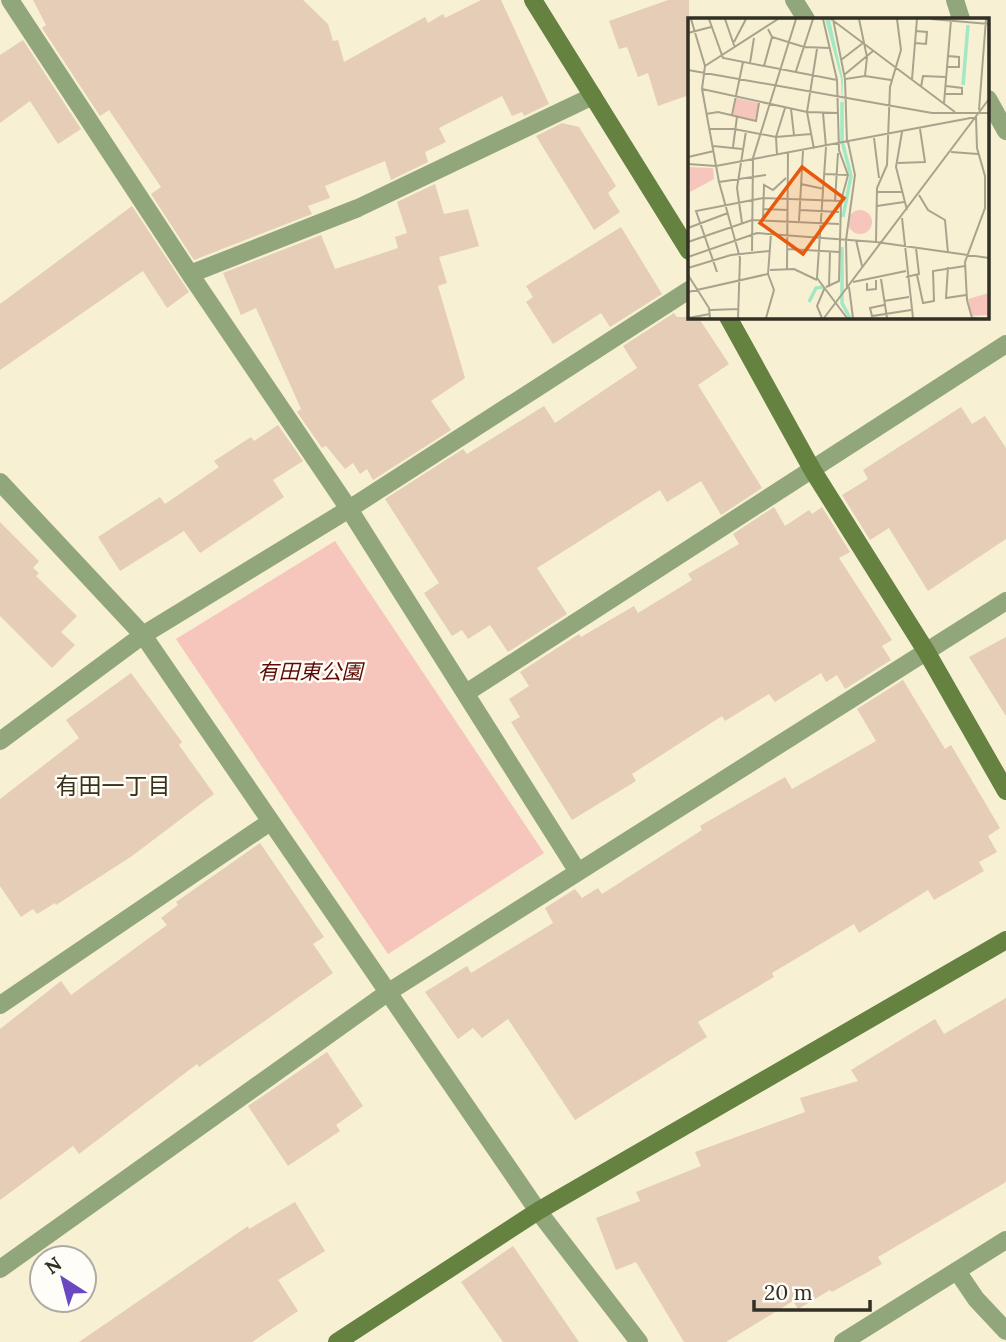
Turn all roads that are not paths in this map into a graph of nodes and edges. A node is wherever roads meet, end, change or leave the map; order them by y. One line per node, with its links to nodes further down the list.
1 (10, 0): 11 (street)
2 (533, 0): 7 (street)
3 (794, 0): 5 (street)
4 (955, 0): 6 (street)
5 (805, 18)
6 (961, 18)
7 (593, 96): 10 (street); 11 (street)
8 (988, 101): 9 (street)
9 (1006, 131)
10 (688, 249)
11 (190, 274): 17 (street)
12 (688, 291): 17 (street)
13 (729, 318): 15 (street)
14 (1006, 344): 15 (street)
15 (813, 471): 20 (street); 21 (street)
16 (0, 482): 19 (street)
17 (349, 509): 19 (street); 21 (street)
18 (1006, 601): 20 (street)
19 (143, 635): 22 (street); 24 (street)
20 (926, 651): 23 (street); 25 (street)
21 (466, 693): 25 (street)
22 (0, 741)
23 (1006, 791)
24 (270, 822): 27 (street); 28 (street)
25 (578, 872): 27 (street)
26 (1006, 940): 29 (street)
27 (387, 993): 29 (street); 31 (street)
28 (0, 1005)
29 (538, 1211): 34 (street); 35 (street)
30 (1006, 1240): 32 (street)
31 (0, 1268)
32 (957, 1270): 33 (street); 36 (street)
33 (1006, 1331)
34 (337, 1342)
35 (639, 1342)
36 (843, 1342)

